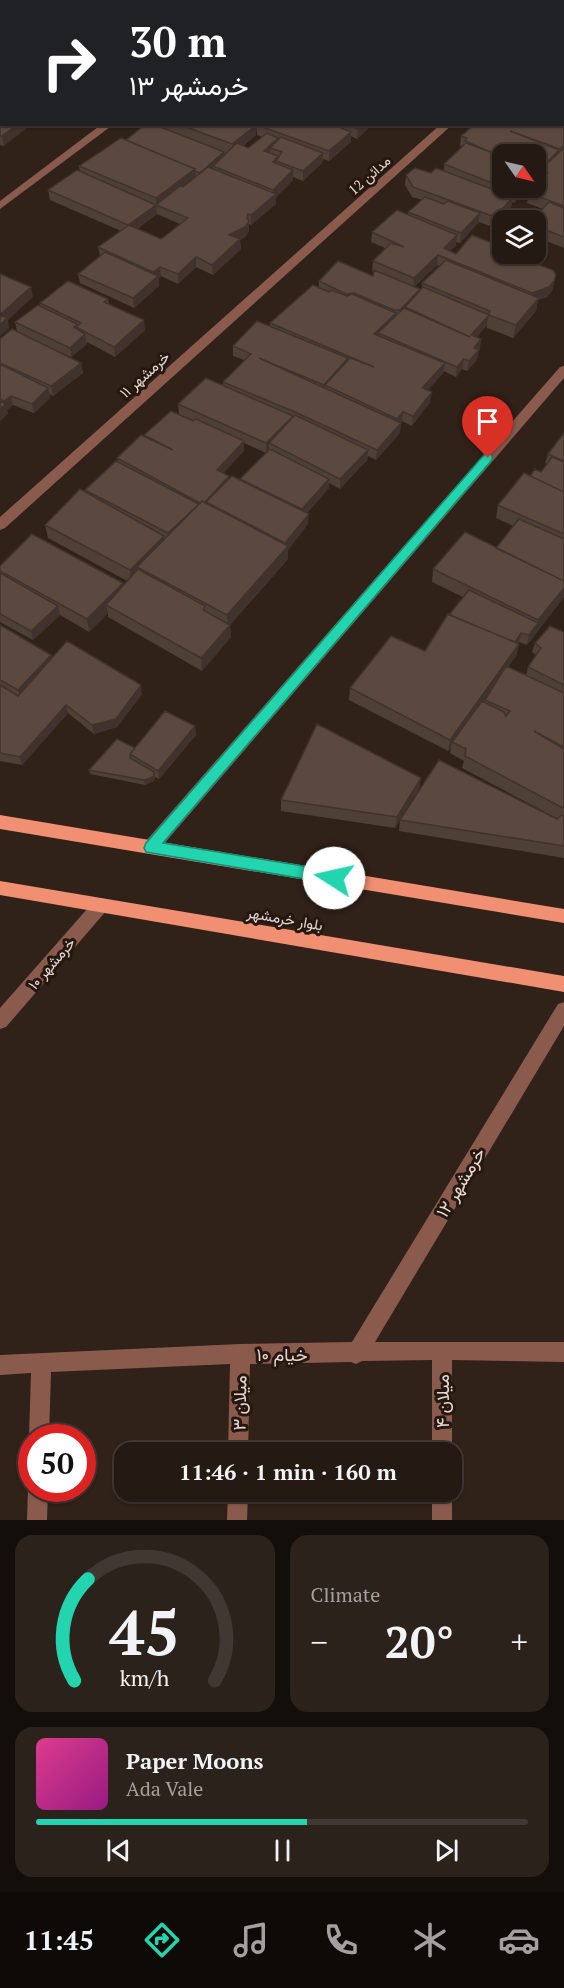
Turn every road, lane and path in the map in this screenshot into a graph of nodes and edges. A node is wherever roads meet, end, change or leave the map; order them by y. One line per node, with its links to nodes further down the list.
1 (105, 126): 3 (street)
2 (446, 126): 4 (street, مدائن 12)
3 (0, 206)
4 (311, 247): 6 (street, خرمشهر ۱۱)
5 (564, 370): 8 (street)
6 (0, 525)
7 (0, 822): 8 (main road)
8 (151, 848): 11 (main road)
9 (0, 888): 10 (main road, بلوار خرمشهر)
10 (101, 905): 12 (main road, بلوار خرمشهر); 14 (street, خرمشهر ۱۰)
11 (564, 916)
12 (564, 984)
13 (564, 1010): 17 (street, خرمشهر ۱۲)
14 (0, 1021)
15 (442, 1350): 16 (street, خیام ۱۰); 17 (street, خیام ۱۰); 23 (street, میلان ۴)
16 (564, 1352)
17 (356, 1353): 18 (street, خیام ۱۰)
18 (240, 1354): 19 (street, خیام ۱۰); 22 (street, میلان ۳)
19 (41, 1364): 20 (street, خیام ۱۰); 21 (street)
20 (0, 1365)
21 (39, 1424)
22 (238, 1442)
23 (442, 1442)
24 (38, 1502): 27 (street)
25 (238, 1502): 28 (street)
26 (442, 1502): 29 (street)
27 (37, 1520)
28 (237, 1520)
29 (442, 1520)

